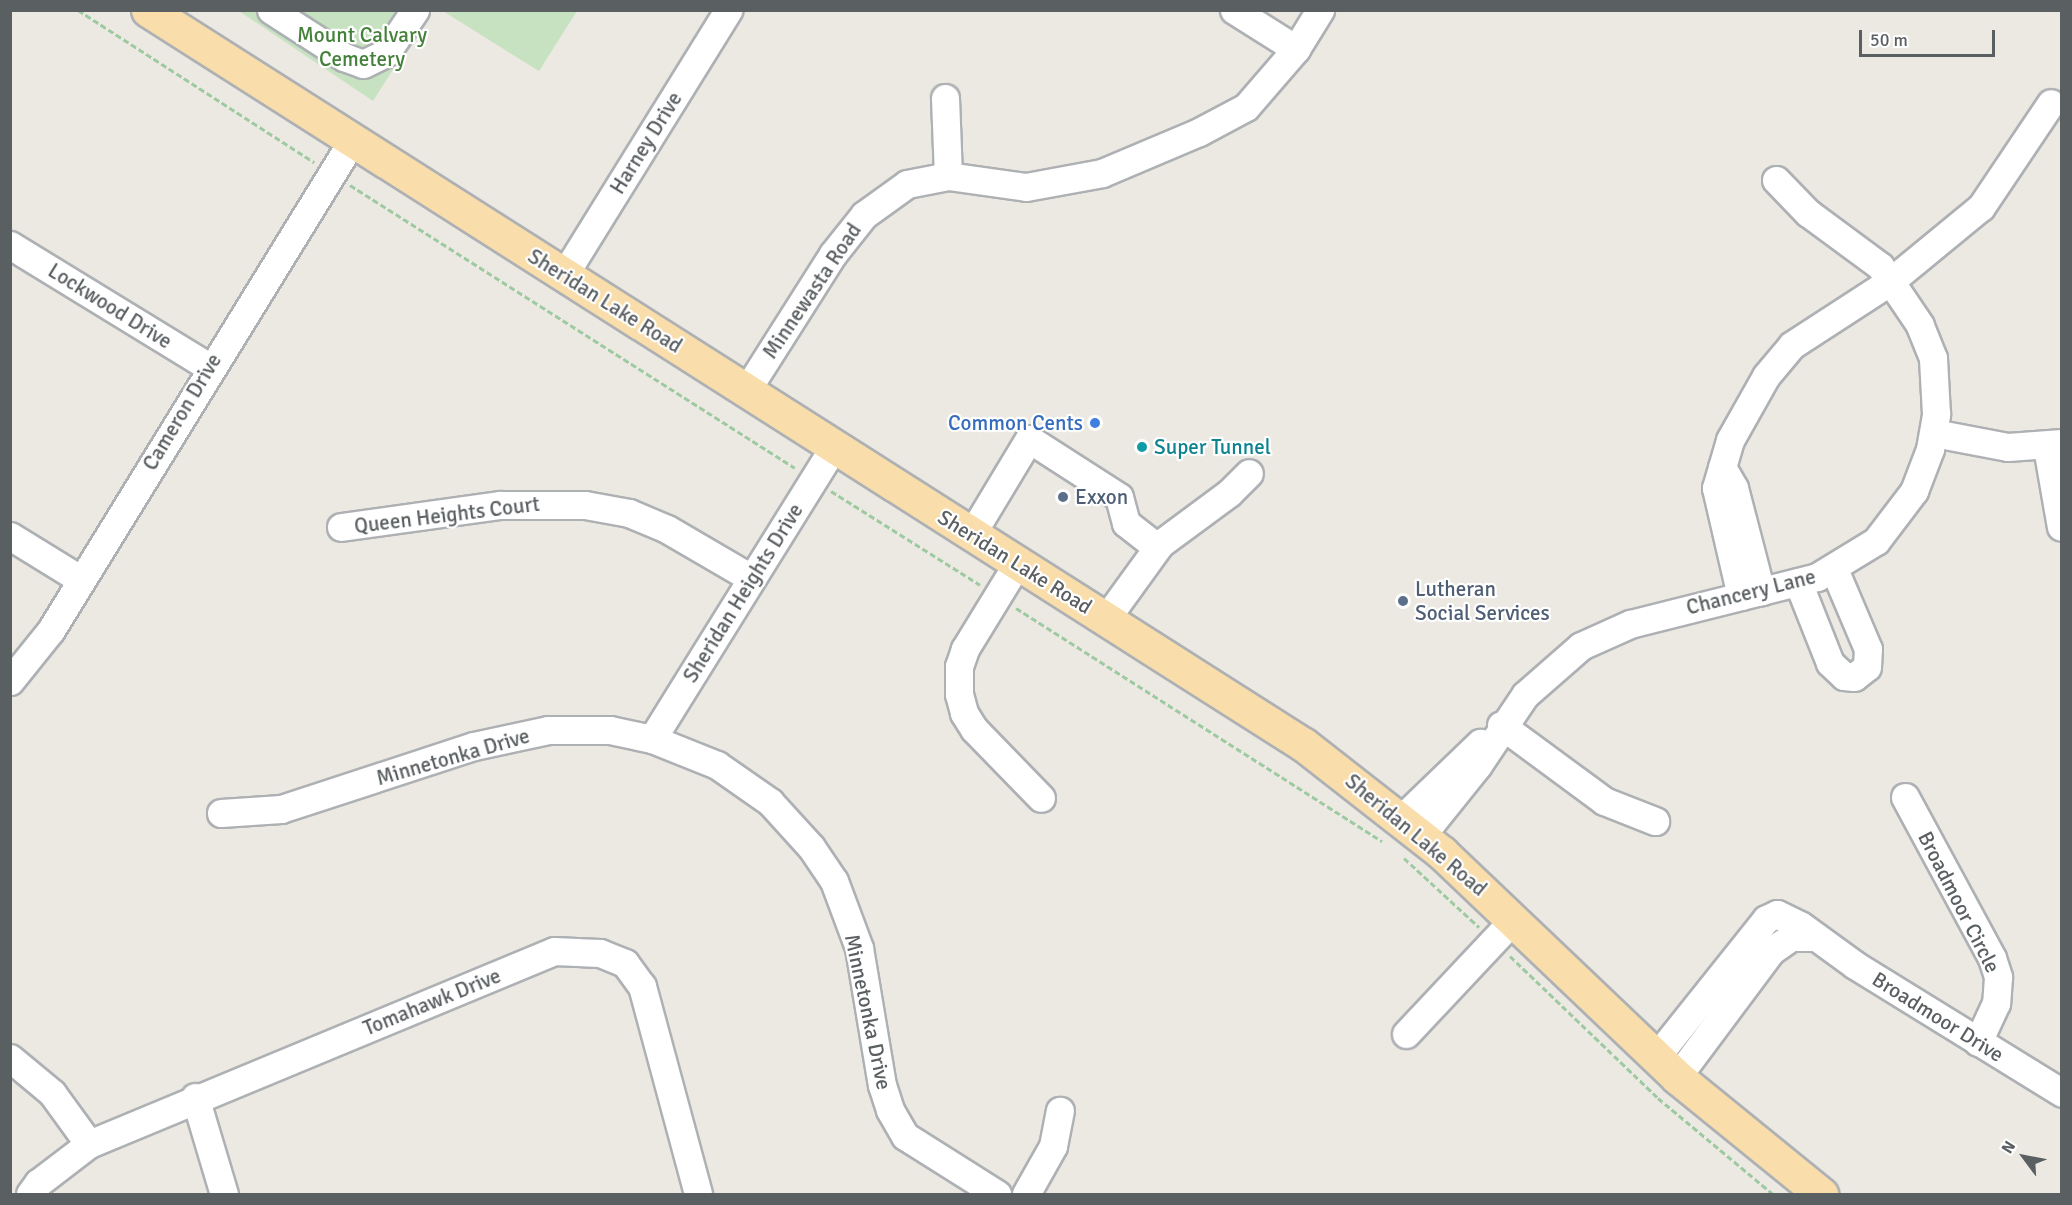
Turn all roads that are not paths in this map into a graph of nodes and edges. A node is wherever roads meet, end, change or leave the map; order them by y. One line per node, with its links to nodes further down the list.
1 (148, 10): 10 (main road, Sheridan Lake Road)
2 (271, 10): 3 (street)
3 (415, 10)
4 (728, 10): 14 (street, Harney Drive)
5 (1234, 10): 7 (street)
6 (1320, 10): 7 (street, Minnewasta Road)
7 (1296, 49): 11 (street, Minnewasta Road)
8 (945, 98): 11 (street)
9 (2050, 103): 15 (street)
10 (352, 141): 14 (main road, Sheridan Lake Road); 16 (street, Cameron Drive)
11 (948, 176): 17 (street, Minnewasta Road)
12 (1776, 180): 15 (street, Chancery Lane)
13 (10, 245): 16 (street, Lockwood Drive)
14 (564, 275): 17 (main road, Sheridan Lake Road)
15 (1892, 280): 18 (street, Chancery Lane); 32 (street)
16 (210, 367): 30 (street, Cameron Drive)
17 (746, 391): 20 (main road, Sheridan Lake Road)
18 (1934, 433): 19 (street); 28 (street, Chancery Lane)
19 (2054, 445): 23 (street)
20 (834, 447): 24 (main road, Sheridan Lake Road); 29 (street, Sheridan Heights Drive)
21 (1250, 473): 26 (street)
22 (341, 527): 29 (street, Queen Heights Court)
23 (2061, 527)
24 (971, 535): 26 (street); 27 (main road, Sheridan Lake Road)
25 (10, 536): 30 (street)
26 (1157, 547): 33 (street)
27 (1017, 564): 33 (main road, Sheridan Lake Road); 38 (street)
28 (1834, 569): 31 (street, Chancery Lane); 31 (street)
29 (751, 578): 36 (street, Sheridan Heights Drive)
30 (80, 579): 34 (street, Cameron Drive)
31 (1798, 582): 32 (street, Chancery Lane)
32 (1751, 594): 35 (street, Chancery Lane)
33 (1105, 620): 41 (main road, Sheridan Lake Road)
34 (10, 681)
35 (1502, 725): 40 (street); 41 (street, Chancery Lane)
36 (652, 739): 39 (street, Minnetonka Drive); 54 (street, Minnetonka Drive)
37 (1905, 797): 44 (street, Broadmoor Circle)
38 (1041, 798)
39 (221, 813)
40 (1655, 821)
41 (1402, 838): 42 (main road, Sheridan Lake Road)
42 (1504, 931): 43 (street); 46 (main road, Sheridan Lake Road)
43 (1406, 1034)
44 (1978, 1042): 46 (street, Broadmoor Drive); 47 (street, Broadmoor Drive)
45 (10, 1058): 50 (street)
46 (1666, 1067): 56 (main road, Sheridan Lake Road)
47 (2061, 1094)
48 (195, 1097): 50 (street, Tomahawk Drive); 52 (street); 53 (street, Tomahawk Drive)
49 (1060, 1111): 55 (street)
50 (89, 1144): 51 (street, Tomahawk Drive)
51 (30, 1194)
52 (224, 1194)
53 (698, 1194)
54 (998, 1194)
55 (1026, 1194)
56 (1821, 1194)

